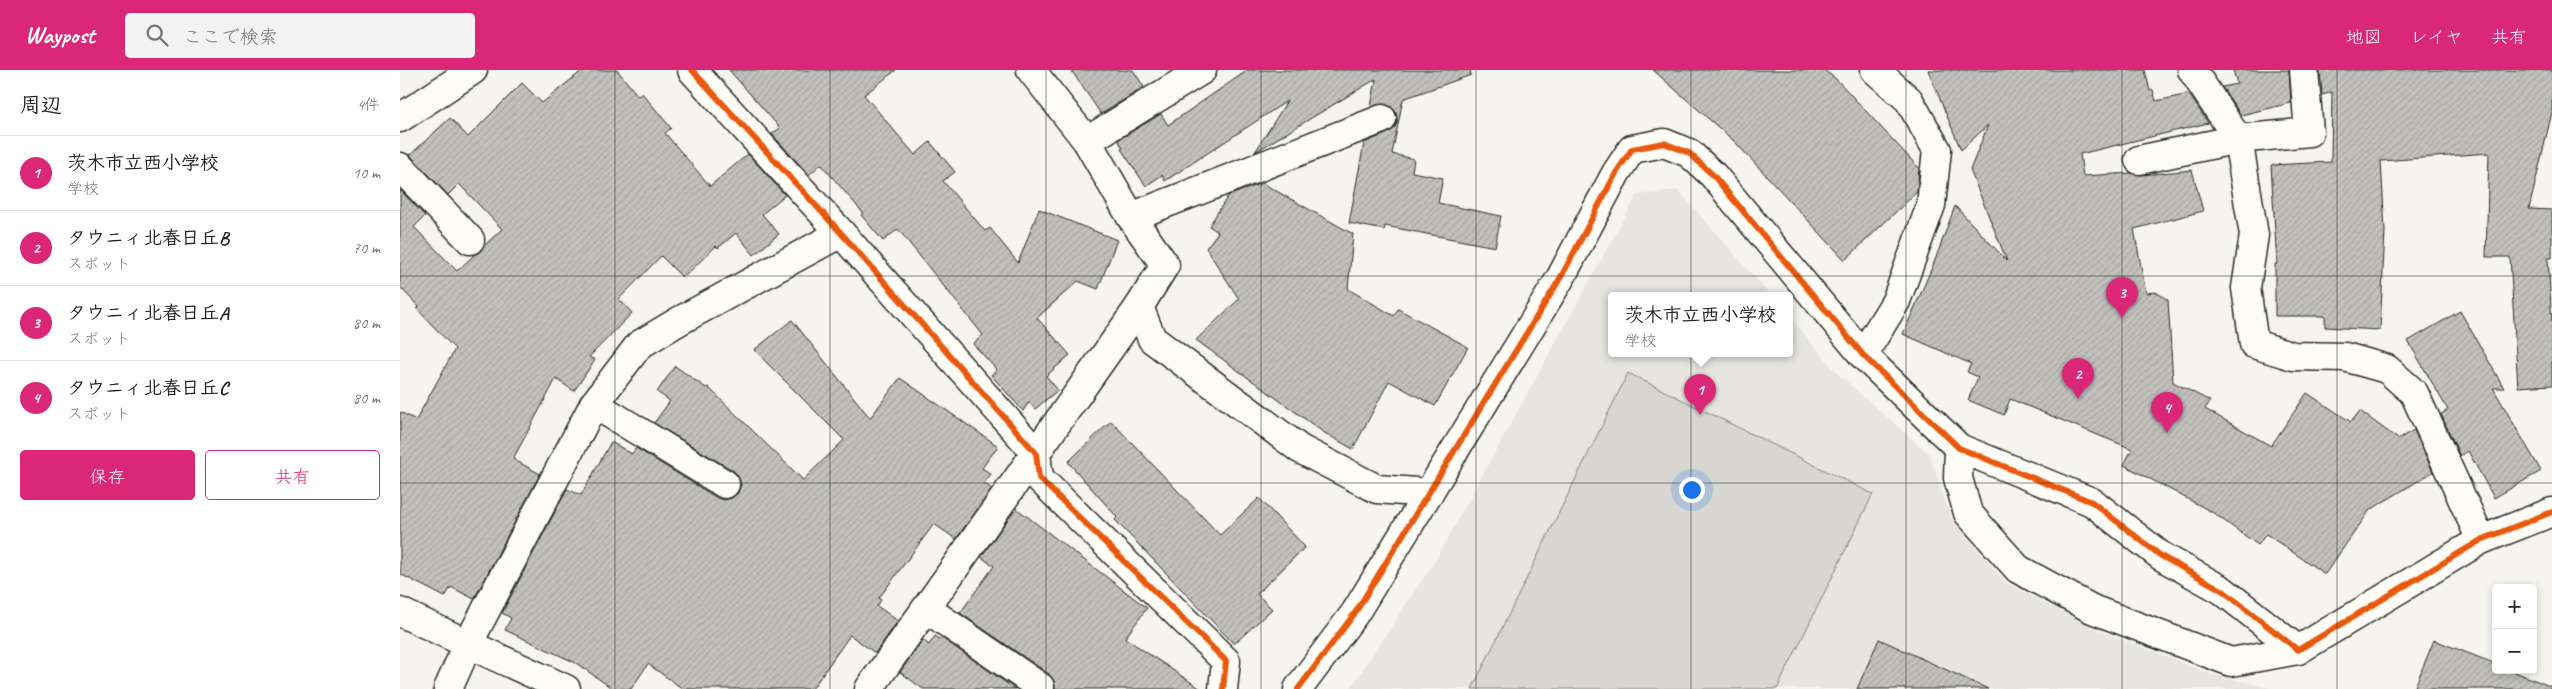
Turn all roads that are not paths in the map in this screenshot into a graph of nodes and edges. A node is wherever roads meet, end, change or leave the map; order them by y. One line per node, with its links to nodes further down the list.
1 (473, 70): 8 (street)
2 (692, 70): 15 (street)
3 (1031, 70): 11 (street)
4 (1202, 70): 11 (street)
5 (1875, 70): 18 (street)
6 (2192, 70): 10 (street)
7 (2304, 70): 10 (street)
8 (400, 118)
9 (1382, 119): 14 (street)
10 (2238, 139): 12 (street); 25 (street)
11 (1087, 141): 14 (street)
12 (2139, 160)
13 (400, 167): 16 (street)
14 (1130, 217): 17 (street)
15 (841, 233): 19 (street); 21 (street)
16 (470, 240)
17 (1139, 307): 21 (street); 23 (street)
18 (1862, 355): 20 (street); 23 (street)
19 (594, 404): 22 (street); 28 (street)
20 (1959, 448): 29 (street); 29 (street)
21 (1036, 453): 26 (street); 34 (street)
22 (725, 484)
23 (1429, 493): 35 (street)
24 (2552, 512): 25 (street)
25 (2481, 540): 29 (street)
26 (927, 609): 30 (street); 33 (street)
27 (400, 612): 28 (street)
28 (468, 644): 31 (street); 32 (street)
29 (2298, 650)
30 (1040, 687)
31 (448, 689)
32 (566, 689)
33 (869, 689)
34 (1223, 689)
35 (1298, 689)

